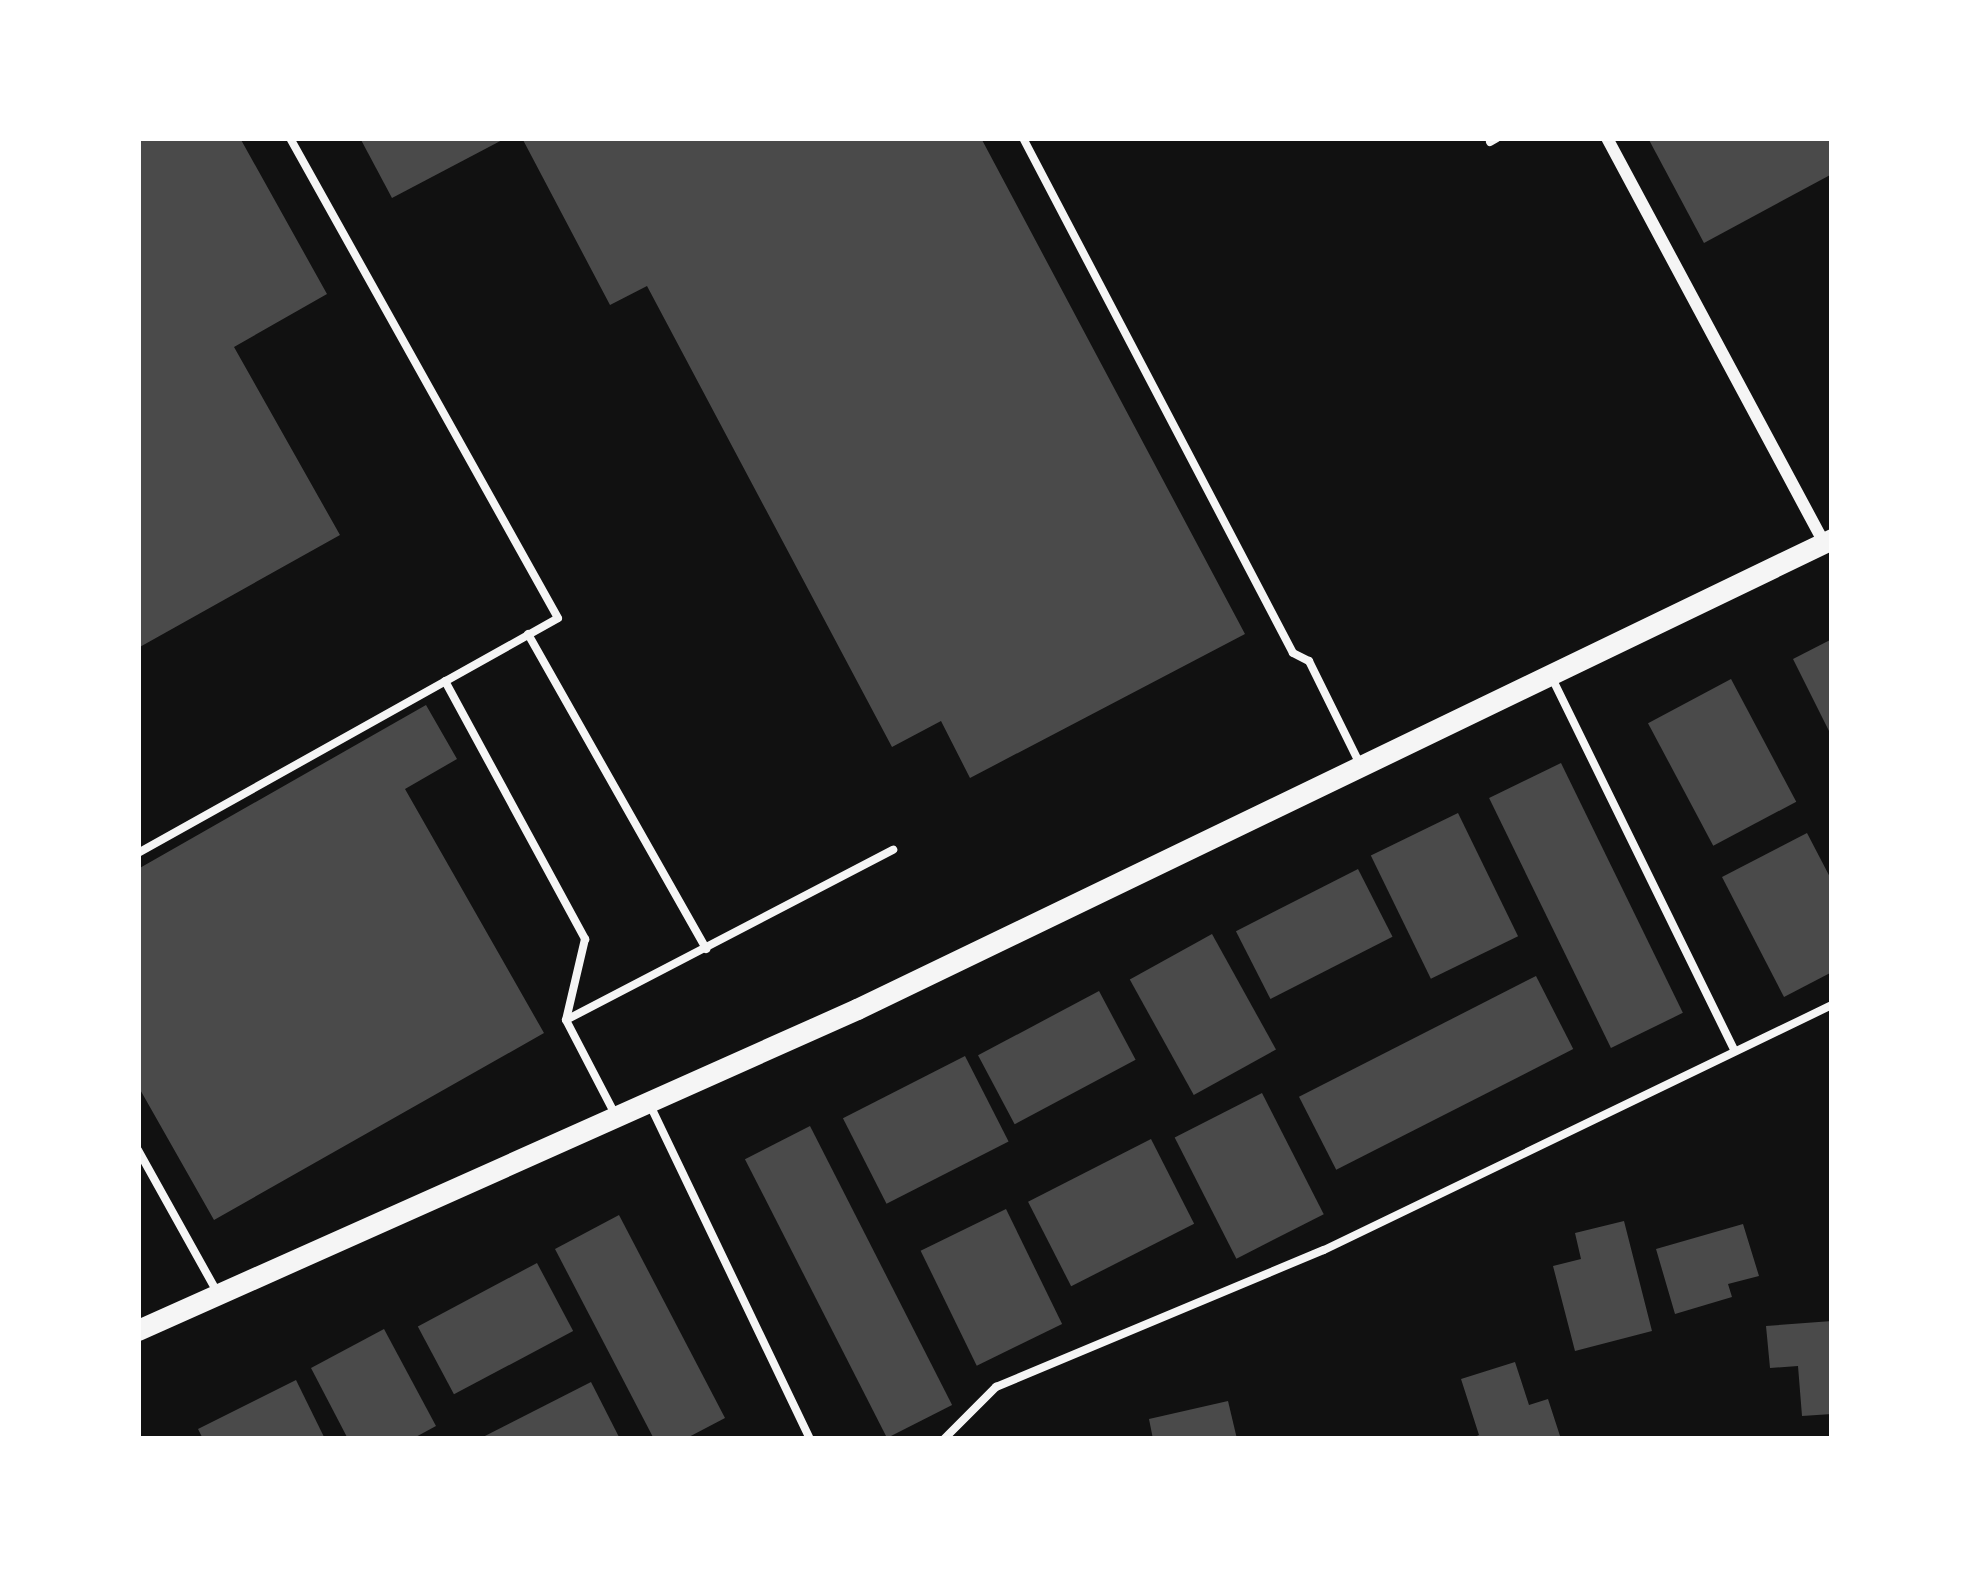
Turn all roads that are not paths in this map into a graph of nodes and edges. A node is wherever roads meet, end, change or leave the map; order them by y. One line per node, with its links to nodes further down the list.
1 (290, 138): 5 (lane)
2 (1023, 138): 8 (lane)
3 (1607, 138): 4 (street)
4 (1828, 542): 6 (street)
5 (528, 634): 7 (lane); 11 (lane)
6 (1550, 675): 8 (street); 14 (lane)
7 (446, 681): 10 (lane); 13 (lane)
8 (1361, 767): 15 (street)
9 (893, 850): 11 (lane)
10 (138, 853)
11 (706, 949): 13 (lane)
12 (1832, 1005): 14 (lane)
13 (566, 1019): 16 (lane)
14 (1734, 1051): 21 (lane)
15 (649, 1103): 16 (street); 20 (lane)
16 (617, 1117): 18 (street)
17 (138, 1150): 18 (lane)
18 (219, 1294): 19 (street)
19 (138, 1330)
20 (810, 1439)
21 (944, 1439)

